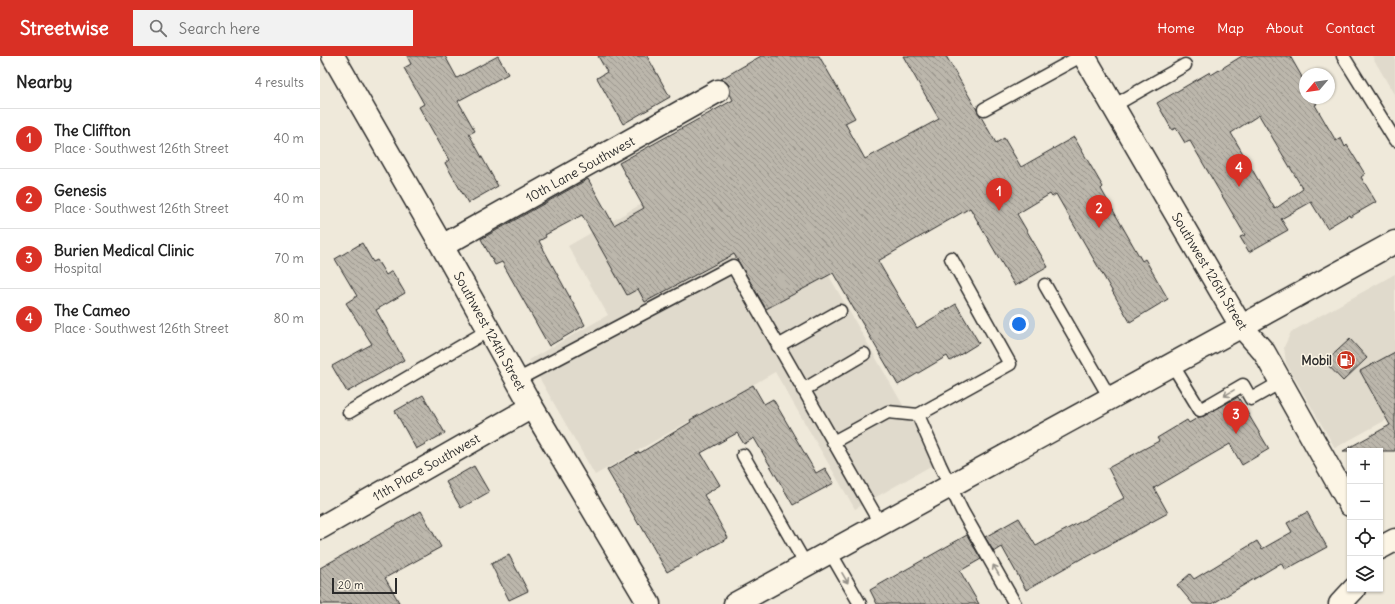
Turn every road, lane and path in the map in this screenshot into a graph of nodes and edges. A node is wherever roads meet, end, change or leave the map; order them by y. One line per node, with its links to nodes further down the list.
1 (333, 56): 10 (street, Southwest 124th Street)
2 (1083, 56): 6 (street, Southwest 126th Street); 7 (lane)
3 (1342, 56): 8 (lane)
4 (1185, 65): 6 (lane)
5 (718, 91): 10 (street, 10th Lane Southwest)
6 (1113, 106): 14 (street, Southwest 126th Street)
7 (984, 109)
8 (1395, 140)
9 (1395, 242): 14 (street)
10 (442, 246): 15 (street, Southwest 124th Street)
11 (951, 258): 25 (lane)
12 (1045, 285): 22 (lane)
13 (840, 311): 16 (lane)
14 (1241, 326): 18 (street); 20 (street, Southwest 126th Street)
15 (489, 330): 19 (street, Southwest 124th Street); 24 (lane)
16 (778, 346): 19 (lane); 21 (lane)
17 (864, 354): 21 (lane)
18 (1172, 364): 20 (lane, one-way to 18); 22 (street)
19 (517, 380): 23 (street, Southwest 124th Street)
20 (1281, 382): 29 (street, Southwest 126th Street)
21 (804, 390): 26 (lane)
22 (1110, 398): 28 (street)
23 (532, 407): 31 (street, 11th Place Southwest); 37 (street, Southwest 124th Street)
24 (349, 412)
25 (918, 415): 26 (lane); 28 (lane)
26 (833, 442): 30 (lane)
27 (743, 455): 35 (lane)
28 (951, 486): 30 (street); 40 (lane, one-way to 28)
29 (1347, 500)
30 (881, 525): 34 (street)
31 (320, 528)
32 (1395, 540): 33 (street)
33 (1383, 546)
34 (830, 552): 35 (street); 39 (lane, one-way to 39)
35 (806, 565): 38 (street)
36 (1351, 592): 41 (street)
37 (649, 604)
38 (735, 604)
39 (860, 604)
40 (1015, 604)
41 (1340, 604)

